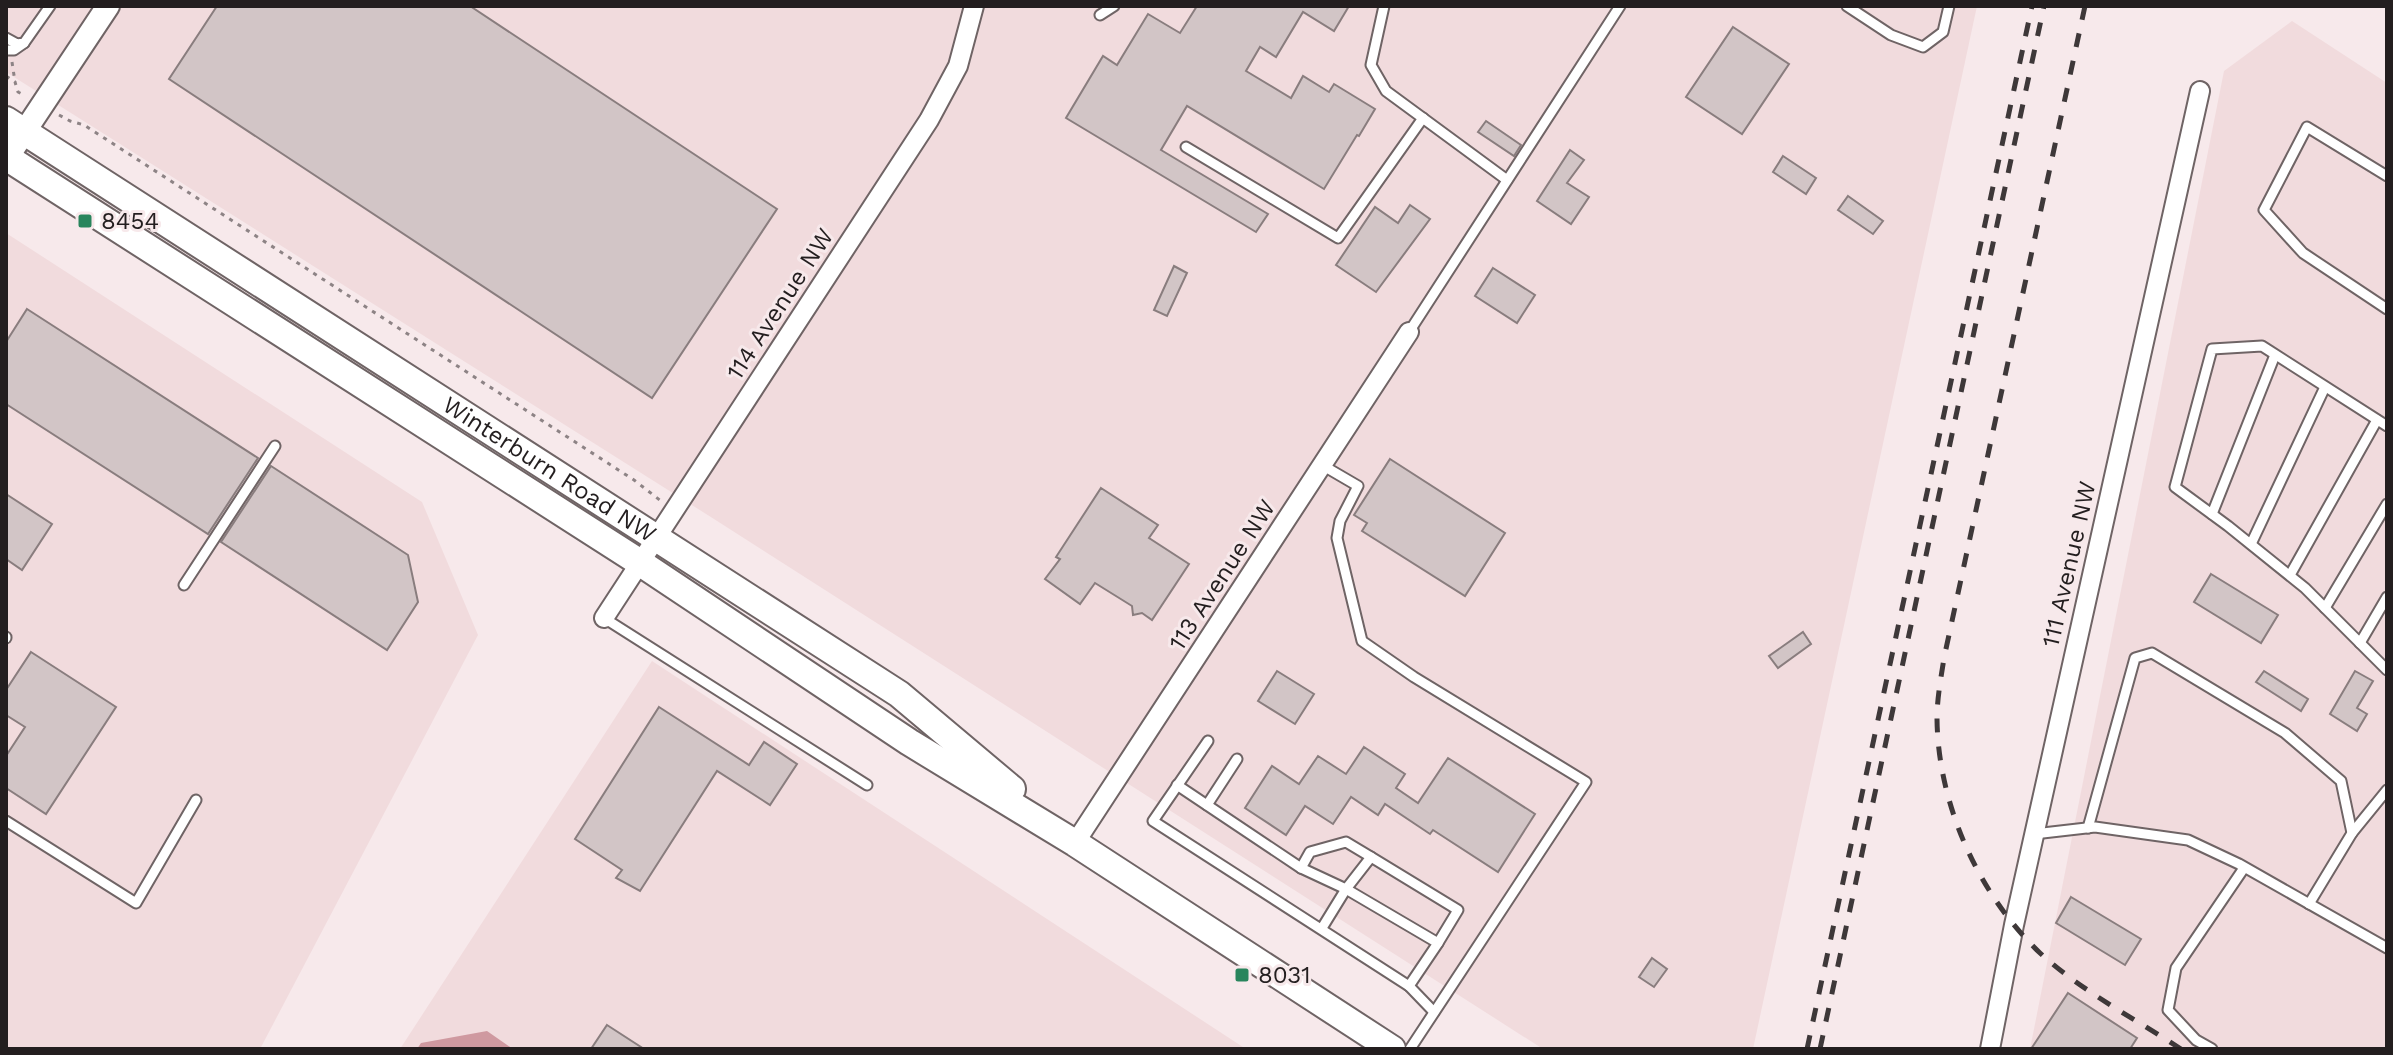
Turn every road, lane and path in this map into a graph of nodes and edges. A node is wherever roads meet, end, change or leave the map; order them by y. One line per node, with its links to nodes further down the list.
1 (50, 6): 11 (lane)
2 (108, 6): 16 (street)
3 (974, 6): 32 (street, 114 Avenue NW)
4 (1114, 6): 9 (lane)
5 (1384, 6): 17 (lane)
6 (1620, 6): 22 (lane)
7 (1847, 6): 8 (lane)
8 (1949, 6)
9 (1100, 15)
10 (6, 38): 11 (lane)
11 (24, 43): 12 (lane)
12 (8, 50): 14 (path)
13 (6, 76): 14 (path)
14 (15, 82): 16 (path)
15 (2200, 91): 54 (street, 111 Avenue NW)
16 (42, 105): 18 (street); 32 (path)
17 (1423, 118): 19 (lane); 22 (lane)
18 (16, 126): 20 (street); 34 (main road, Winterburn Road NW)
19 (1186, 147)
20 (6, 158): 36 (main road, Winterburn Road NW)
21 (2387, 176): 23 (lane)
22 (1507, 180): 24 (lane)
23 (2387, 309)
24 (1409, 332): 30 (street, 113 Avenue NW)
25 (2275, 355): 26 (lane); 33 (lane); 33 (lane)
26 (2325, 387): 27 (lane); 35 (lane)
27 (2377, 420): 28 (lane); 37 (lane)
28 (2387, 426)
29 (275, 446): 38 (lane)
30 (1322, 465): 55 (street, 113 Avenue NW); 65 (lane)
31 (2387, 504): 40 (lane)
32 (675, 509): 34 (street, 114 Avenue NW)
33 (2212, 514): 35 (lane)
34 (657, 537): 36 (street, 114 Avenue NW); 55 (main road, Winterburn Road NW)
35 (2251, 544): 37 (lane)
36 (639, 562): 41 (street, 114 Avenue NW); 55 (main road, Winterburn Road NW)
37 (2290, 575): 40 (lane)
38 (184, 585)
39 (2387, 597): 42 (lane)
40 (2325, 608): 42 (lane)
41 (604, 618): 46 (lane)
42 (2360, 643): 43 (lane)
43 (2387, 670)
44 (1208, 741): 47 (lane)
45 (1237, 759): 50 (lane)
46 (867, 785)
47 (1177, 785): 50 (lane); 61 (lane)
48 (2387, 790): 53 (lane)
49 (196, 800): 51 (lane)
50 (1207, 805): 57 (lane)
51 (6, 821)
52 (2088, 828): 53 (lane); 54 (lane); 58 (lane)
53 (2352, 833): 60 (lane)
54 (2034, 834): 68 (street, 111 Avenue NW)
55 (1075, 843): 66 (main road, Winterburn Road NW)
56 (1371, 857): 57 (lane); 59 (lane); 62 (lane)
57 (1301, 868): 59 (lane)
58 (2244, 868): 60 (lane); 69 (lane)
59 (1346, 889): 61 (lane); 62 (lane)
60 (2309, 904): 63 (lane)
61 (1322, 928): 64 (lane)
62 (1438, 943): 64 (lane)
63 (2387, 948)
64 (1409, 986): 65 (lane)
65 (1434, 1012): 67 (lane)
66 (1392, 1049)
67 (1410, 1049)
68 (1990, 1049)
69 (2212, 1049)

